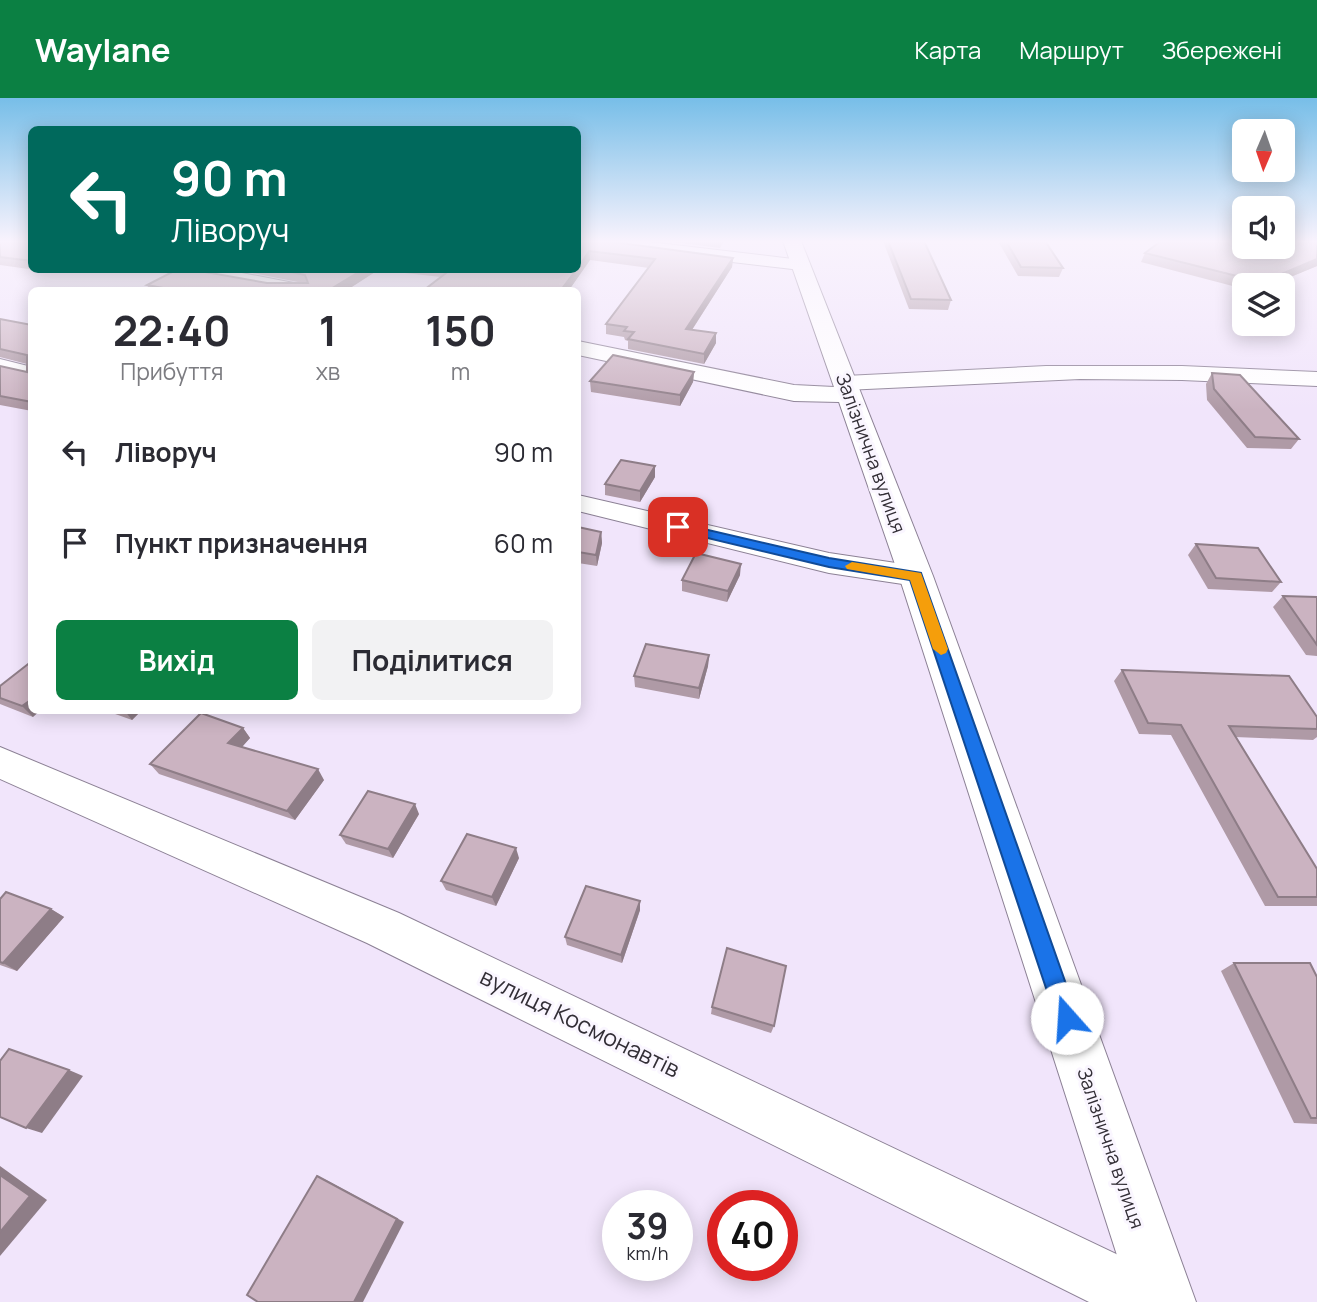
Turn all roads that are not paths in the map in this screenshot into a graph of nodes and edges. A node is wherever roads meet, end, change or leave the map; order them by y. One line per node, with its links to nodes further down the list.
1 (813, 297): 6 (street, Залізнична вулиця)
2 (581, 349): 6 (street)
3 (0, 366): 4 (street)
4 (28, 372)
5 (1317, 379): 6 (street)
6 (847, 389): 8 (street, Залізнична вулиця)
7 (581, 504): 8 (street)
8 (916, 576): 11 (street, Залізнична вулиця)
9 (0, 762): 10 (street, вулиця Космонавтів)
10 (1152, 1302)
11 (1164, 1302)

